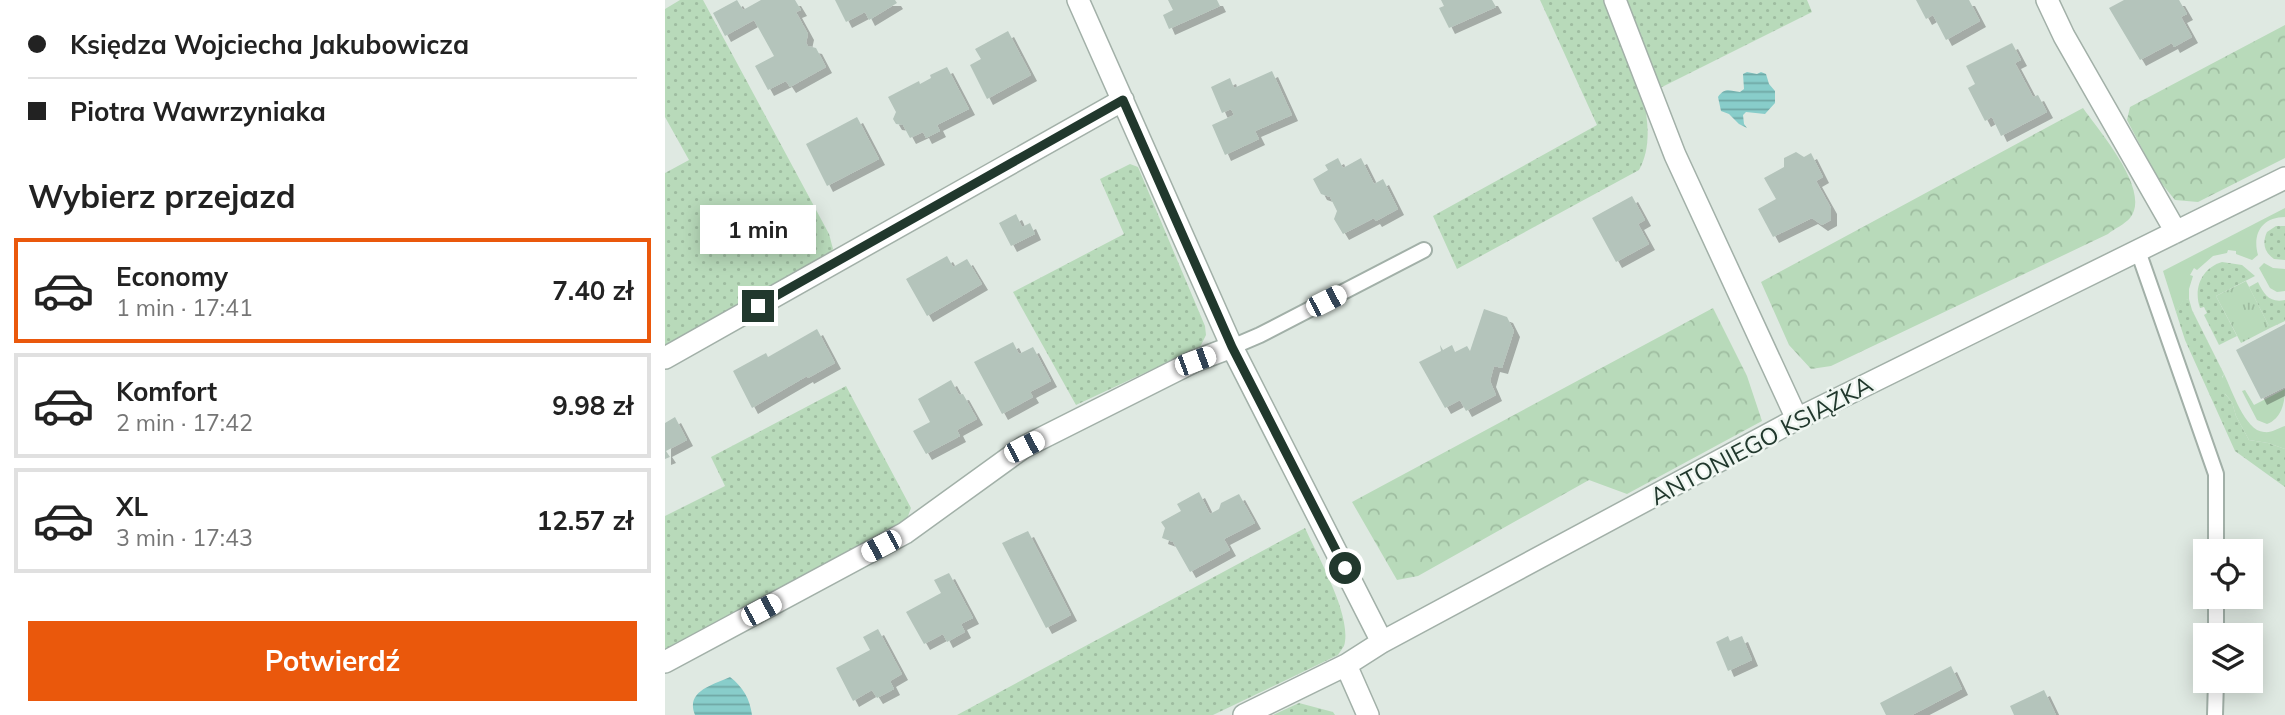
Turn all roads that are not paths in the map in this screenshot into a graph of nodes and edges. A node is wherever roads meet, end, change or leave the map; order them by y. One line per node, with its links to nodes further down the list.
1 (1078, 0): 4 (street)
2 (1615, 0): 11 (street)
3 (2047, 0): 6 (street)
4 (1123, 100): 9 (street); 10 (street)
5 (2285, 178): 6 (street, ANTONIEGO KSIĄŻKA)
6 (2176, 232): 8 (street, ANTONIEGO KSIĄŻKA)
7 (1424, 250): 9 (lane)
8 (2138, 251): 11 (street, ANTONIEGO KSIĄŻKA); 12 (lane)
9 (1232, 347): 13 (street); 14 (street)
10 (665, 358)
11 (1797, 419): 13 (street, ANTONIEGO KSIĄŻKA)
12 (2216, 539)
13 (1383, 642): 15 (street, ANTONIEGO KSIĄŻKA)
14 (665, 662)
15 (1346, 665): 17 (street, ANTONIEGO KSIĄŻKA); 18 (street)
16 (2215, 693): 19 (lane)
17 (1244, 715)
18 (1368, 715)
19 (2215, 715)

